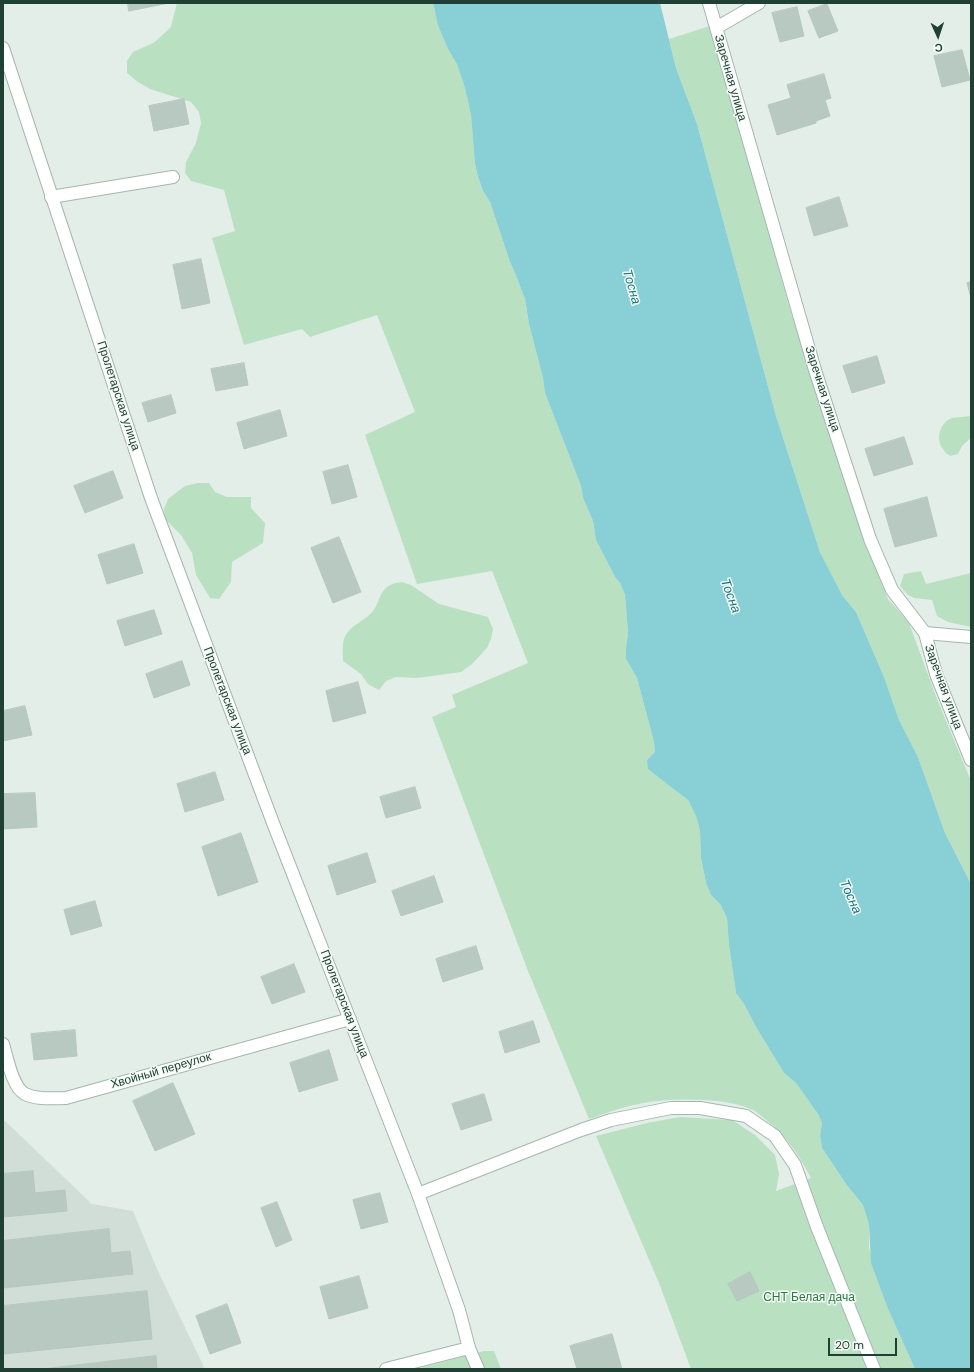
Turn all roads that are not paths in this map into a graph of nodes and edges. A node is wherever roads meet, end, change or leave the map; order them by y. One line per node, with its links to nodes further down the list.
1 (709, 3): 3 (street, Заречная улица)
2 (759, 3): 3 (street)
3 (716, 28): 7 (street, Заречная улица)
4 (3, 48): 6 (street, Пролетарская улица)
5 (173, 177): 6 (street)
6 (51, 197): 10 (street, Пролетарская улица)
7 (925, 633): 8 (street); 9 (street, Заречная улица)
8 (971, 636)
9 (971, 760)
10 (350, 1019): 11 (street, Хвойный переулок); 12 (street, Пролетарская улица)
11 (3, 1044)
12 (418, 1194): 13 (street, Пролетарская улица); 16 (street)
13 (469, 1348): 14 (street); 15 (street, Пролетарская улица)
14 (386, 1369)
15 (478, 1369)
16 (874, 1369)

